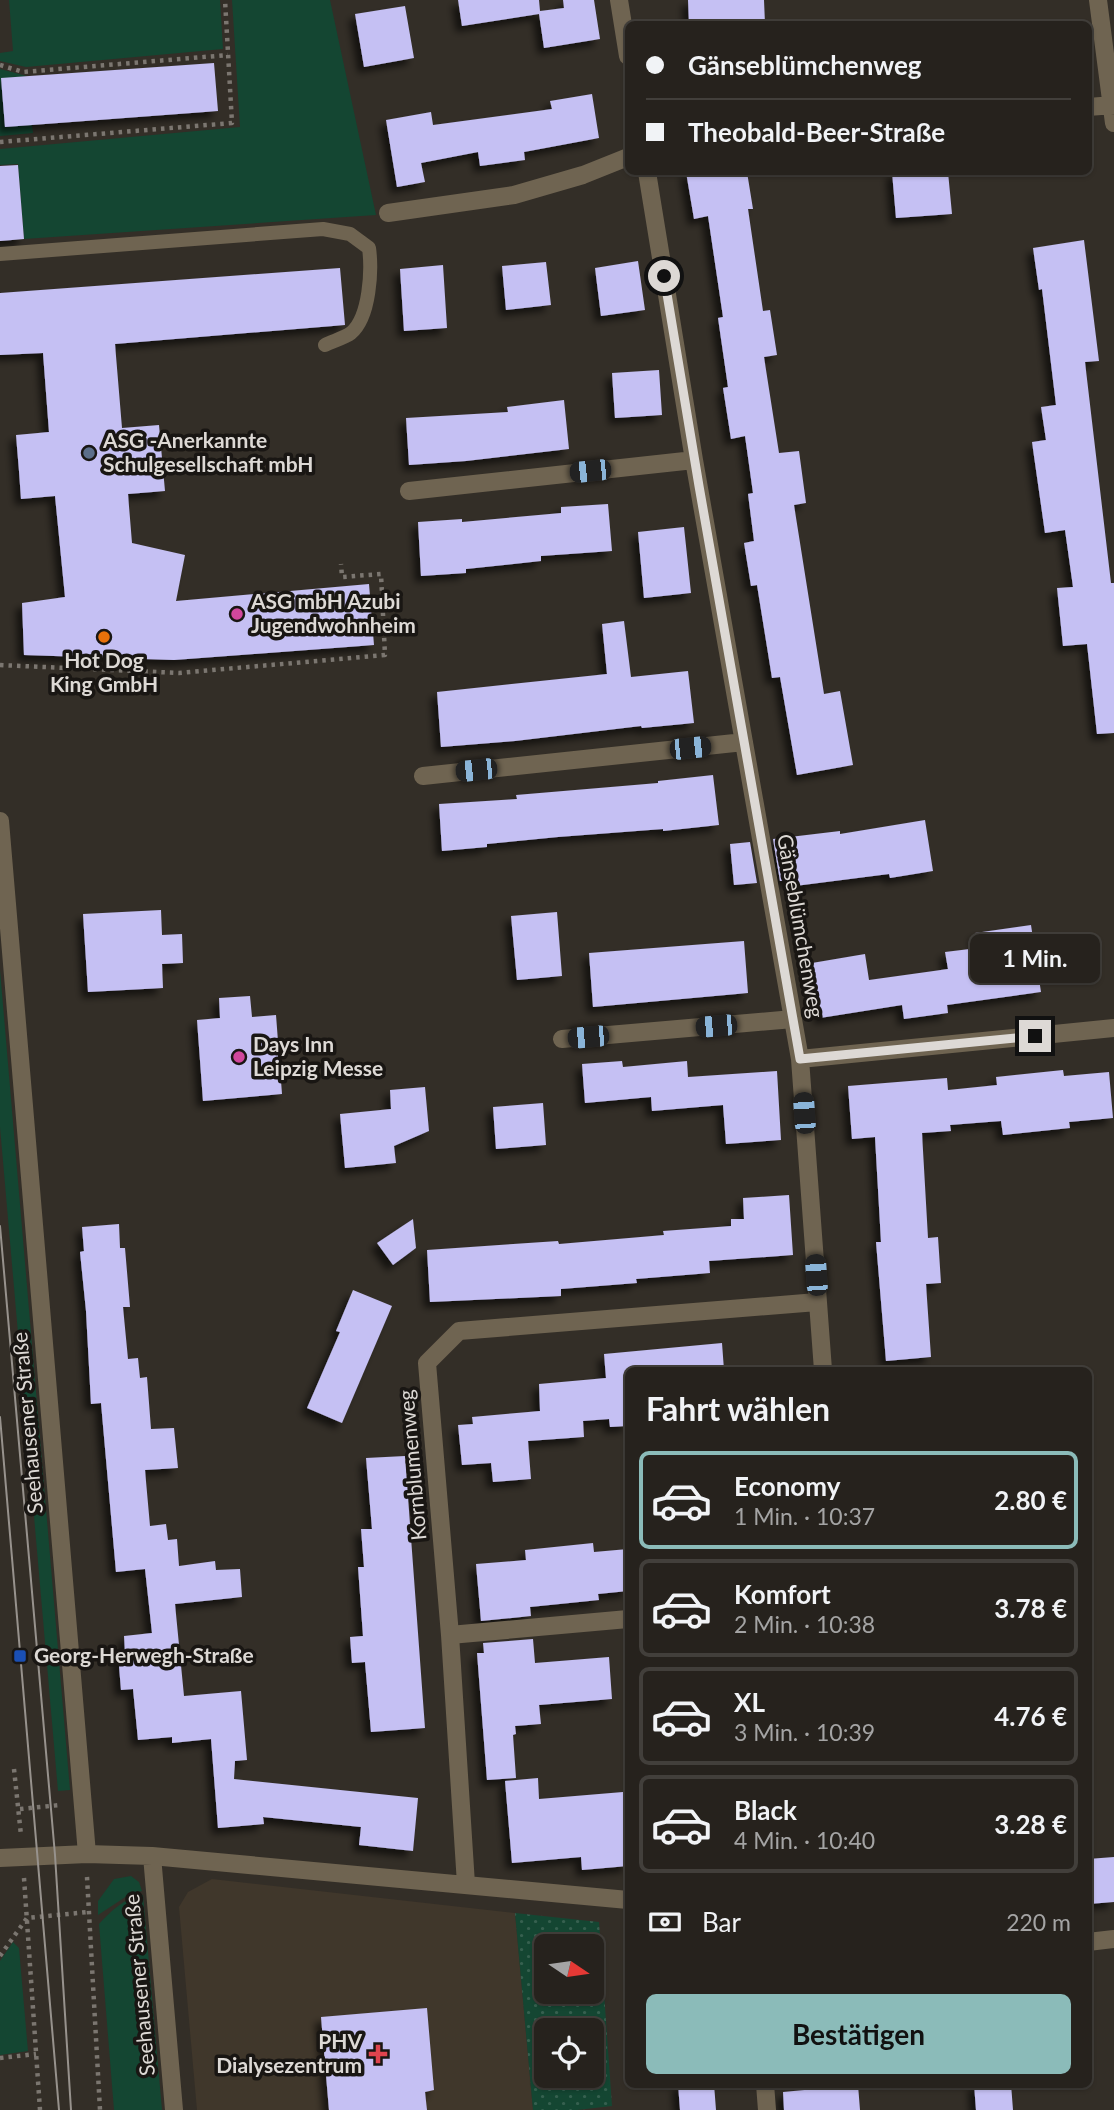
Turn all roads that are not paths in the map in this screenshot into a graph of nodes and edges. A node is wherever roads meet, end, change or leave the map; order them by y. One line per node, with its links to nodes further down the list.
1 (619, 0): 3 (street)
2 (1098, 0): 5 (street)
3 (625, 37)
4 (1092, 108): 5 (street)
5 (1113, 111)
6 (625, 158): 8 (street)
7 (647, 175): 11 (street, Gänseblümchenweg)
8 (388, 213)
9 (0, 254): 10 (lane)
10 (326, 345)
11 (694, 460): 12 (street); 13 (street, Gänseblümchenweg)
12 (409, 491)
13 (744, 742): 14 (street); 16 (street, Gänseblümchenweg)
14 (423, 776)
15 (0, 821): 24 (street, Seehausener Straße)
16 (793, 1019): 18 (street); 19 (street, Gänseblümchenweg)
17 (1114, 1028): 19 (street)
18 (562, 1039)
19 (800, 1059): 20 (street, Gänseblümchenweg)
20 (817, 1302): 21 (street, Gänseblümchenweg); 23 (street, Kornblumenweg)
21 (823, 1367)
22 (625, 1619): 23 (street)
23 (450, 1635): 27 (street, Kornblumenweg)
24 (87, 1854): 25 (street); 26 (street)
25 (152, 1856): 27 (street); 32 (street, Seehausener Straße)
26 (0, 1858)
27 (466, 1884): 28 (street)
28 (625, 1900)
29 (1114, 1939): 30 (street)
30 (1092, 1942)
31 (765, 2088): 33 (street)
32 (174, 2110)
33 (767, 2110)

